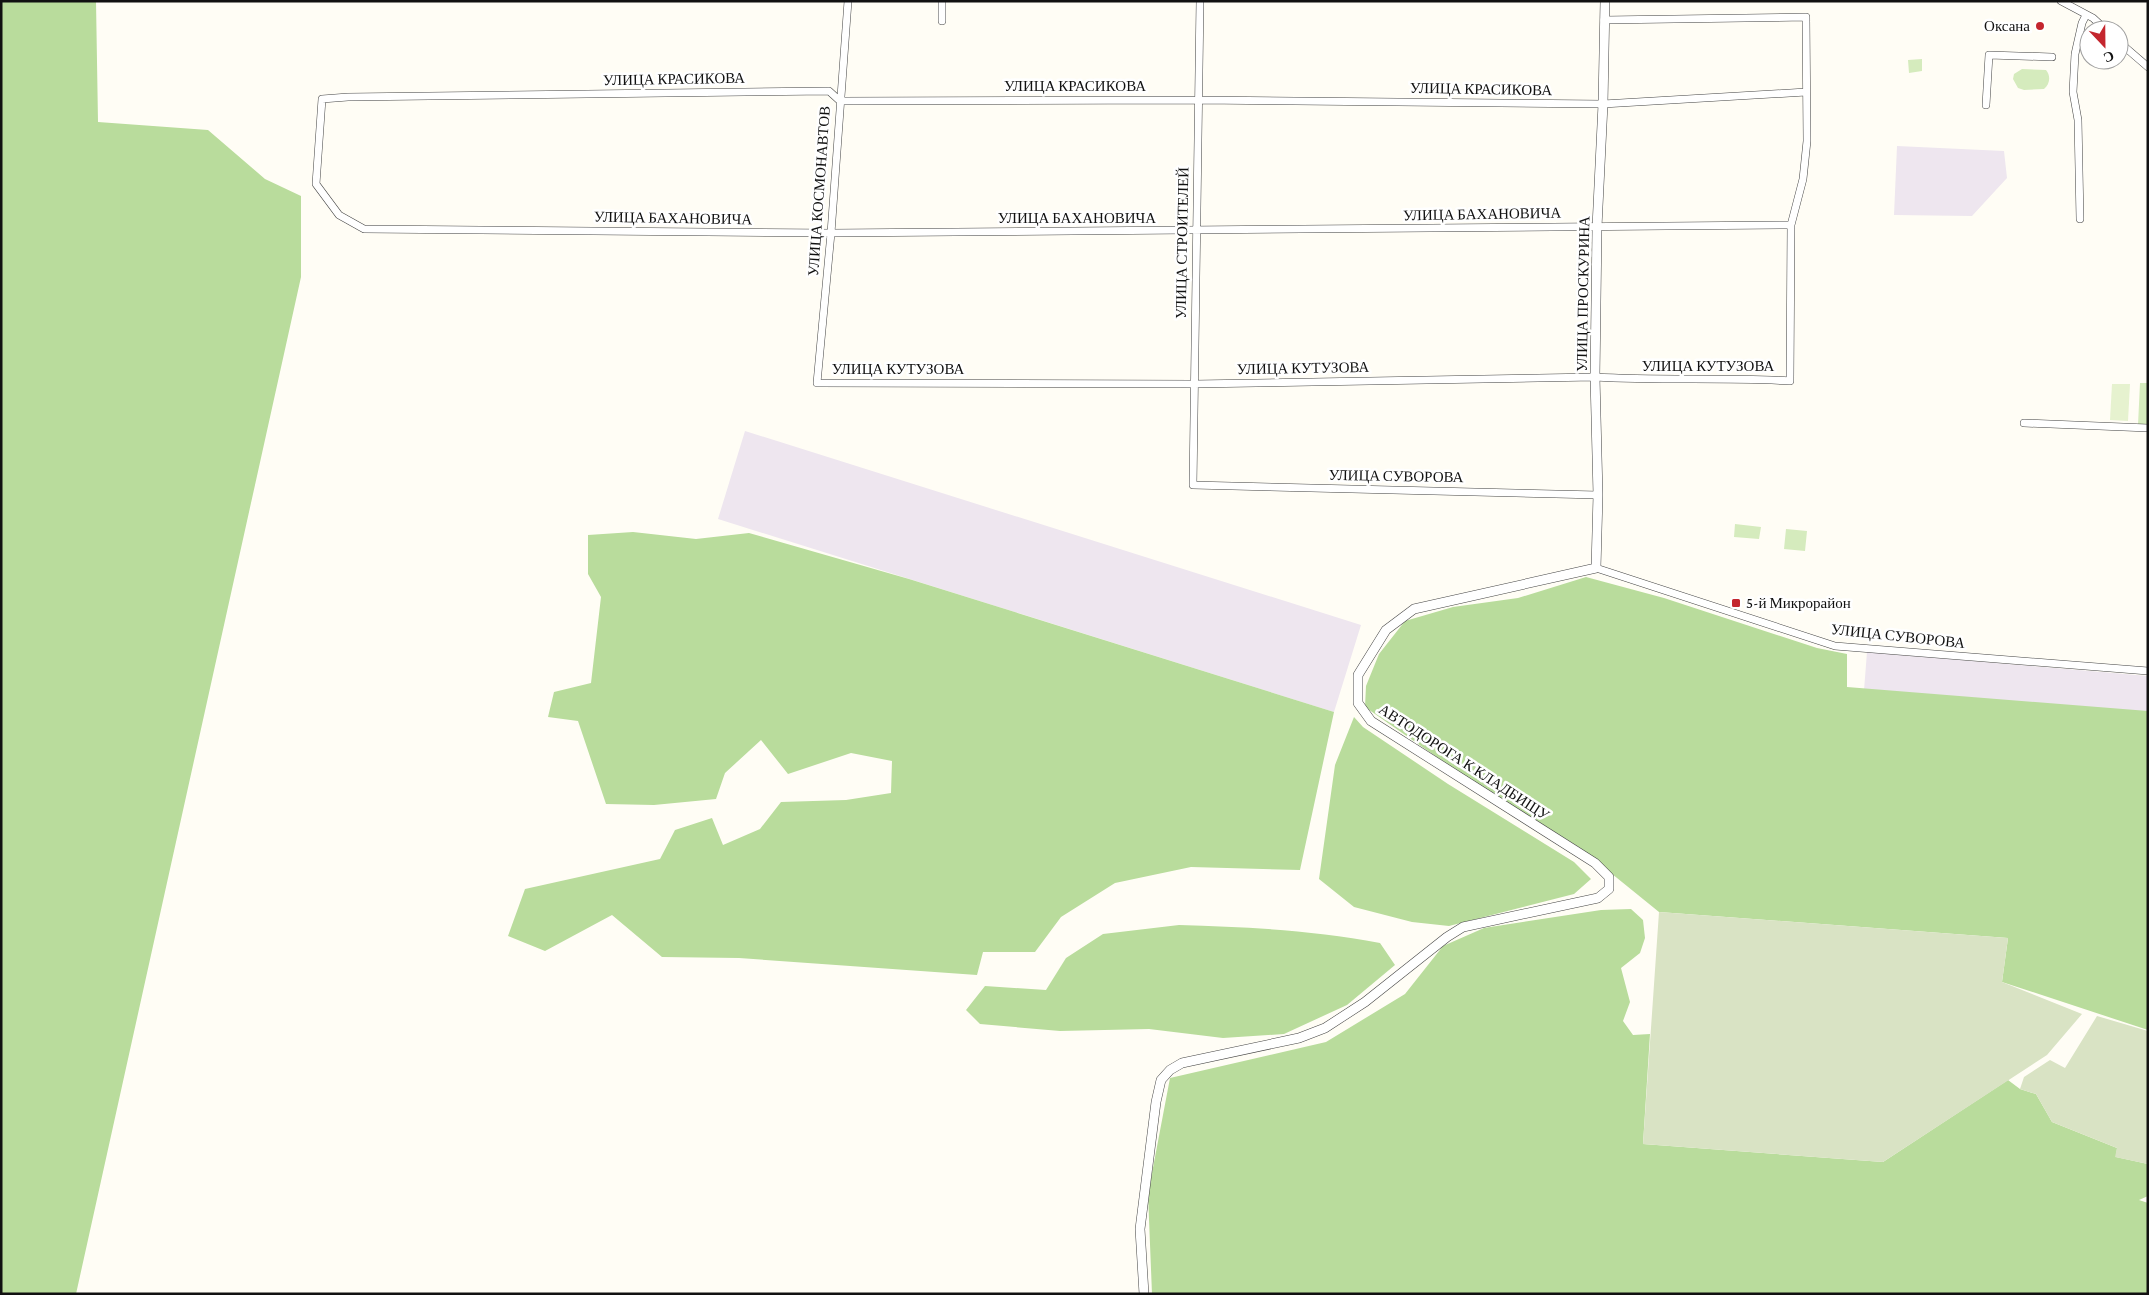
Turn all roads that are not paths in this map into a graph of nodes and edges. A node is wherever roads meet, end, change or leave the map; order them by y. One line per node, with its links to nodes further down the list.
1 (848, 1): 15 (street, УЛИЦА КОСМОНАВТОВ)
2 (942, 1): 9 (street)
3 (1200, 1): 14 (street, УЛИЦА СТРОИТЕЛЕЙ)
4 (1605, 1): 7 (street, УЛИЦА ПРОСКУРИНА)
5 (2061, 1): 6 (street)
6 (2086, 15): 8 (street); 18 (street)
7 (1604, 20): 13 (street); 16 (street, УЛИЦА ПРОСКУРИНА)
8 (2095, 20)
9 (942, 21)
10 (2129, 51): 12 (street)
11 (2052, 57): 17 (street)
12 (2148, 68)
13 (1806, 92): 16 (street, УЛИЦА КРАСИКОВА); 19 (street)
14 (1200, 100): 15 (street, УЛИЦА КРАСИКОВА); 16 (street, УЛИЦА КРАСИКОВА); 22 (street, УЛИЦА СТРОИТЕЛЕЙ)
15 (840, 101): 21 (street, УЛИЦА КРАСИКОВА); 23 (street, УЛИЦА КОСМОНАВТОВ)
16 (1603, 104): 20 (street, УЛИЦА ПРОСКУРИНА)
17 (1986, 105)
18 (2080, 219)
19 (1791, 225): 20 (street, УЛИЦА БАХАНОВИЧА); 24 (street, УЛИЦА КУТУЗОВА)
20 (1597, 227): 22 (street, УЛИЦА БАХАНОВИЧА); 24 (street, УЛИЦА ПРОСКУРИНА)
21 (364, 229): 23 (street, УЛИЦА БАХАНОВИЧА)
22 (1195, 231): 23 (street, УЛИЦА БАХАНОВИЧА); 26 (street, УЛИЦА СТРОИТЕЛЕЙ)
23 (831, 233): 25 (street, УЛИЦА КОСМОНАВТОВ)
24 (1595, 377): 26 (street, УЛИЦА КУТУЗОВА); 30 (street, УЛИЦА ПРОСКУРИНА)
25 (817, 383): 26 (street, УЛИЦА КУТУЗОВА)
26 (1194, 384): 29 (street, УЛИЦА СТРОИТЕЛЕЙ)
27 (2024, 423): 28 (street)
28 (2148, 428)
29 (1193, 485): 30 (street, УЛИЦА СУВОРОВА)
30 (1598, 495): 31 (street, УЛИЦА ПРОСКУРИНА)
31 (1596, 568): 32 (street, УЛИЦА СУВОРОВА); 33 (street, АВТОДОРОГА К КЛАДБИЩУ)
32 (2148, 672)
33 (1144, 1294)

